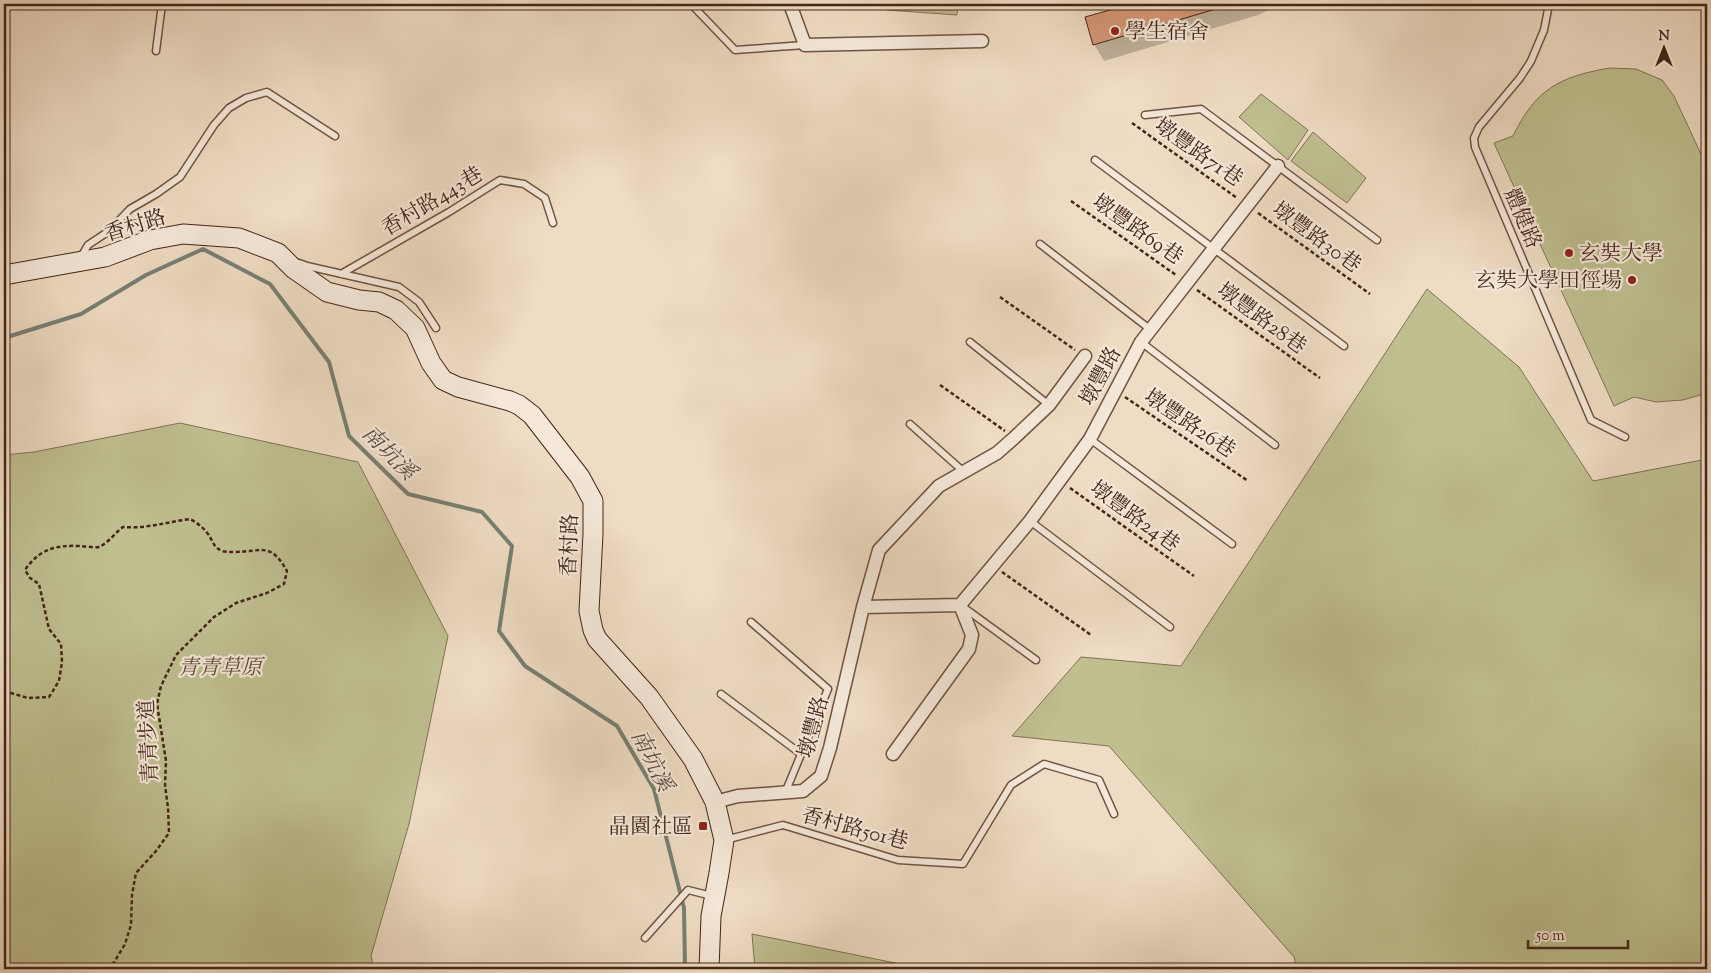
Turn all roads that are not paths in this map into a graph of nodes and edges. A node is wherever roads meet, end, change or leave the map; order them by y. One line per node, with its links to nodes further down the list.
1 (162, 4): 7 (lane)
2 (691, 4): 6 (lane)
3 (790, 4): 6 (street)
4 (1549, 4): 28 (lane, 體健路)
5 (982, 41): 6 (street)
6 (805, 45)
7 (156, 51)
8 (1145, 115): 11 (lane)
9 (335, 136): 17 (lane)
10 (1095, 160): 15 (lane)
11 (1278, 166): 13 (lane); 15 (street, 墩豐路)
12 (553, 223): 18 (lane, 香村路443巷)
13 (1377, 240)
14 (1040, 244): 21 (lane)
15 (1213, 249): 21 (street, 墩豐路); 24 (lane)
16 (278, 253): 17 (street, 香村路); 18 (lane, 香村路); 43 (street, 香村路)
17 (78, 262): 19 (street, 香村路)
18 (341, 274): 20 (lane, 香村路)
19 (4, 275)
20 (436, 328)
21 (1151, 330): 23 (street, 墩豐路)
22 (970, 342): 26 (lane)
23 (1141, 342): 29 (street, 墩豐路); 30 (lane)
24 (1344, 346)
25 (1085, 356): 26 (street, 墩豐路)
26 (1049, 404): 31 (street, 墩豐路)
27 (910, 424): 31 (lane)
28 (1625, 437)
29 (1090, 439): 32 (street, 墩豐路); 33 (lane)
30 (1275, 445)
31 (964, 472): 35 (street, 墩豐路)
32 (1030, 521): 34 (street, 墩豐路); 37 (lane)
33 (1232, 544)
34 (960, 605): 35 (street); 38 (lane); 41 (street)
35 (863, 608): 42 (street, 墩豐路)
36 (751, 622): 40 (lane)
37 (1170, 627)
38 (1036, 660)
39 (721, 694): 40 (lane)
40 (801, 754): 42 (lane)
41 (893, 754)
42 (785, 792): 43 (street, 墩豐路)
43 (715, 802): 45 (street, 香村路)
44 (1114, 814): 45 (lane, 香村路501巷)
45 (724, 840): 46 (street, 香村路)
46 (715, 896): 47 (lane); 48 (street, 香村路)
47 (645, 938)
48 (709, 969)

